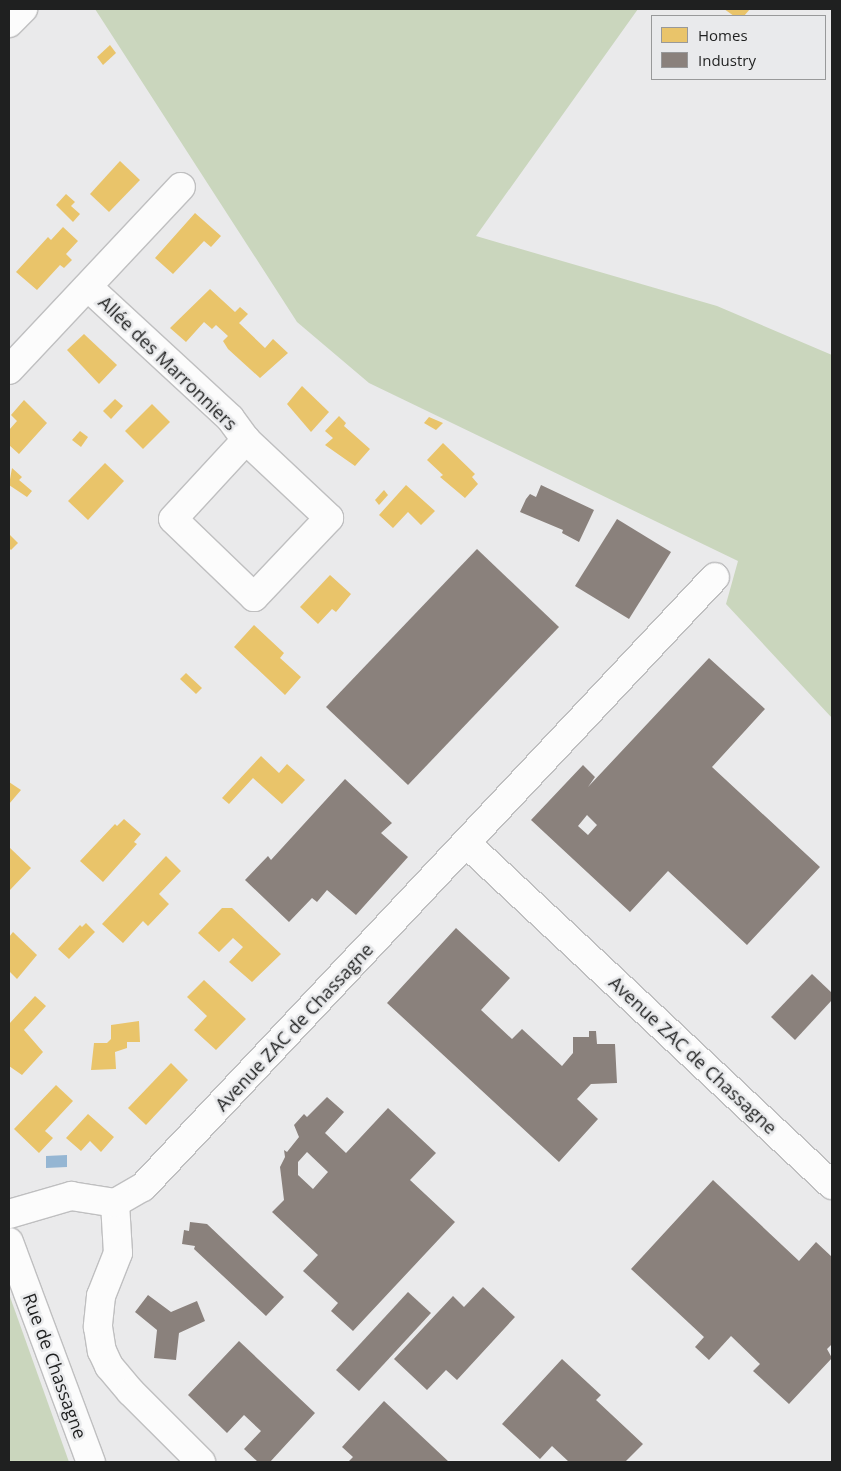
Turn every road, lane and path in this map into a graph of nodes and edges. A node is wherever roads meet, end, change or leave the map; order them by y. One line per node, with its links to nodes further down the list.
1 (22, 9): 2 (street)
2 (9, 23)
3 (181, 187): 4 (street, Allée des Marronniers)
4 (88, 287): 5 (street, Allée des Marronniers); 6 (street, Allée des Marronniers)
5 (9, 370)
6 (246, 440): 6 (street, Allée des Marronniers)
7 (715, 577): 8 (street, Avenue ZAC de Chassagne)
8 (466, 843): 9 (street, Avenue ZAC de Chassagne); 10 (street, Avenue ZAC de Chassagne)
9 (832, 1185)
10 (115, 1203): 11 (street); 14 (street)
11 (9, 1214)
12 (9, 1242): 13 (street, Rue de Chassagne)
13 (91, 1462)
14 (202, 1462)

